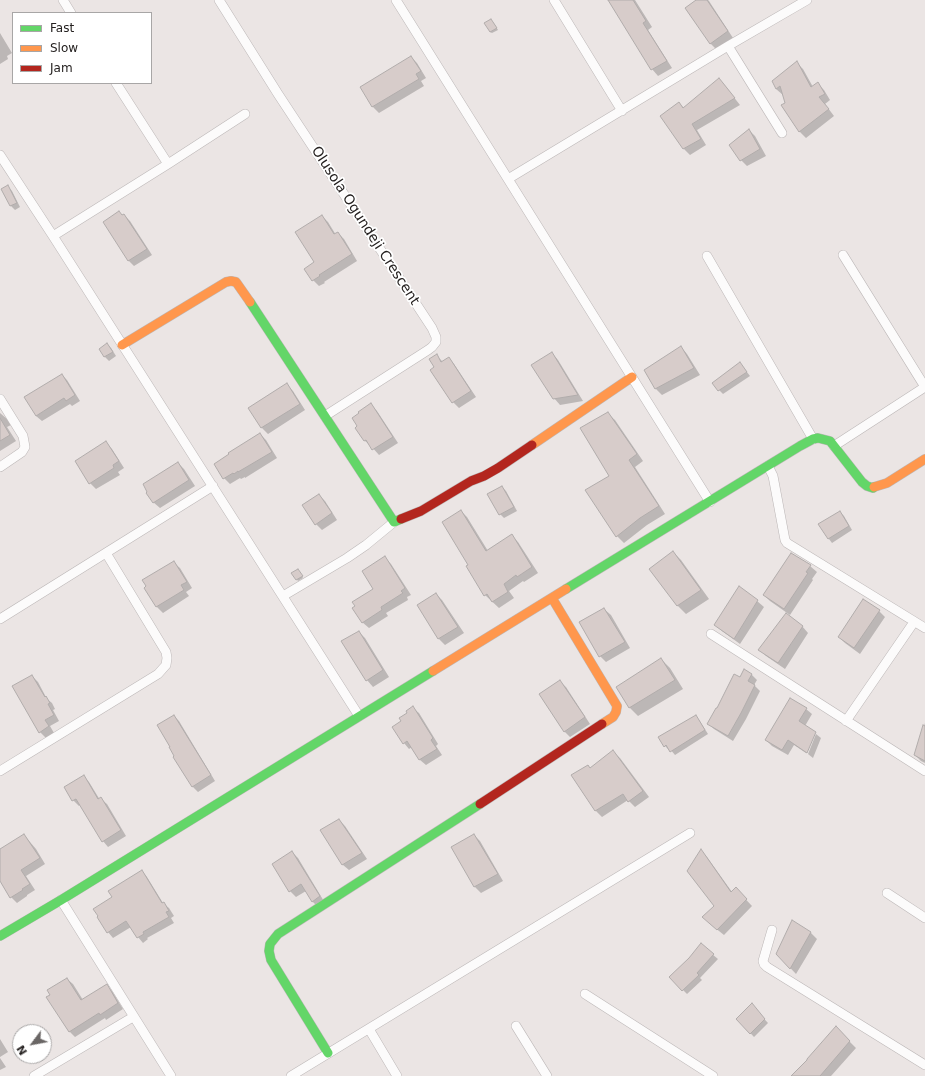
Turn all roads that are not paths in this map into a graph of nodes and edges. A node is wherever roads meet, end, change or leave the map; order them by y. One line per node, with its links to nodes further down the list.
1 (63, 0): 6 (street)
2 (218, 0): 23 (street, Olusola Ogundeji Crescent)
3 (396, 0): 15 (street)
4 (554, 0): 9 (street)
5 (807, 0): 7 (street)
6 (70, 12)
7 (728, 46): 9 (street); 11 (street)
8 (117, 84): 13 (street)
9 (622, 110): 15 (street)
10 (245, 114): 13 (street)
11 (782, 133)
12 (0, 155): 14 (street)
13 (168, 164): 16 (street)
14 (3, 165): 16 (street)
15 (508, 179): 20 (street)
16 (53, 236): 19 (street)
17 (843, 255): 21 (street)
18 (706, 256): 24 (street)
19 (122, 345): 23 (street); 29 (street)
20 (632, 377): 30 (street); 31 (street)
21 (925, 387): 25 (street)
22 (0, 399): 27 (street)
23 (326, 416): 31 (street)
24 (813, 439): 25 (street); 28 (street)
25 (834, 446): 26 (street)
26 (925, 459)
27 (0, 466)
28 (768, 466): 30 (street); 36 (street)
29 (212, 486): 32 (street); 33 (street)
30 (710, 502): 34 (street)
31 (394, 522): 33 (street)
32 (106, 553): 35 (street); 41 (street)
33 (283, 596): 39 (street)
34 (552, 598): 39 (street); 53 (street)
35 (0, 619)
36 (914, 622): 37 (street); 40 (street)
37 (925, 628)
38 (712, 634): 40 (street)
39 (359, 716): 45 (street)
40 (846, 721): 42 (street)
41 (0, 771)
42 (925, 771)
43 (690, 833): 52 (street)
44 (887, 893): 46 (street)
45 (60, 900): 48 (street); 50 (street)
46 (925, 918)
47 (772, 930): 54 (street)
48 (0, 936)
49 (585, 994): 60 (street)
50 (133, 1016): 55 (street); 56 (street)
51 (516, 1026): 59 (street)
52 (369, 1029): 53 (street); 58 (street)
53 (328, 1053): 57 (street)
54 (925, 1065)
55 (34, 1076)
56 (171, 1076)
57 (291, 1076)
58 (397, 1076)
59 (548, 1076)
60 (713, 1076)

